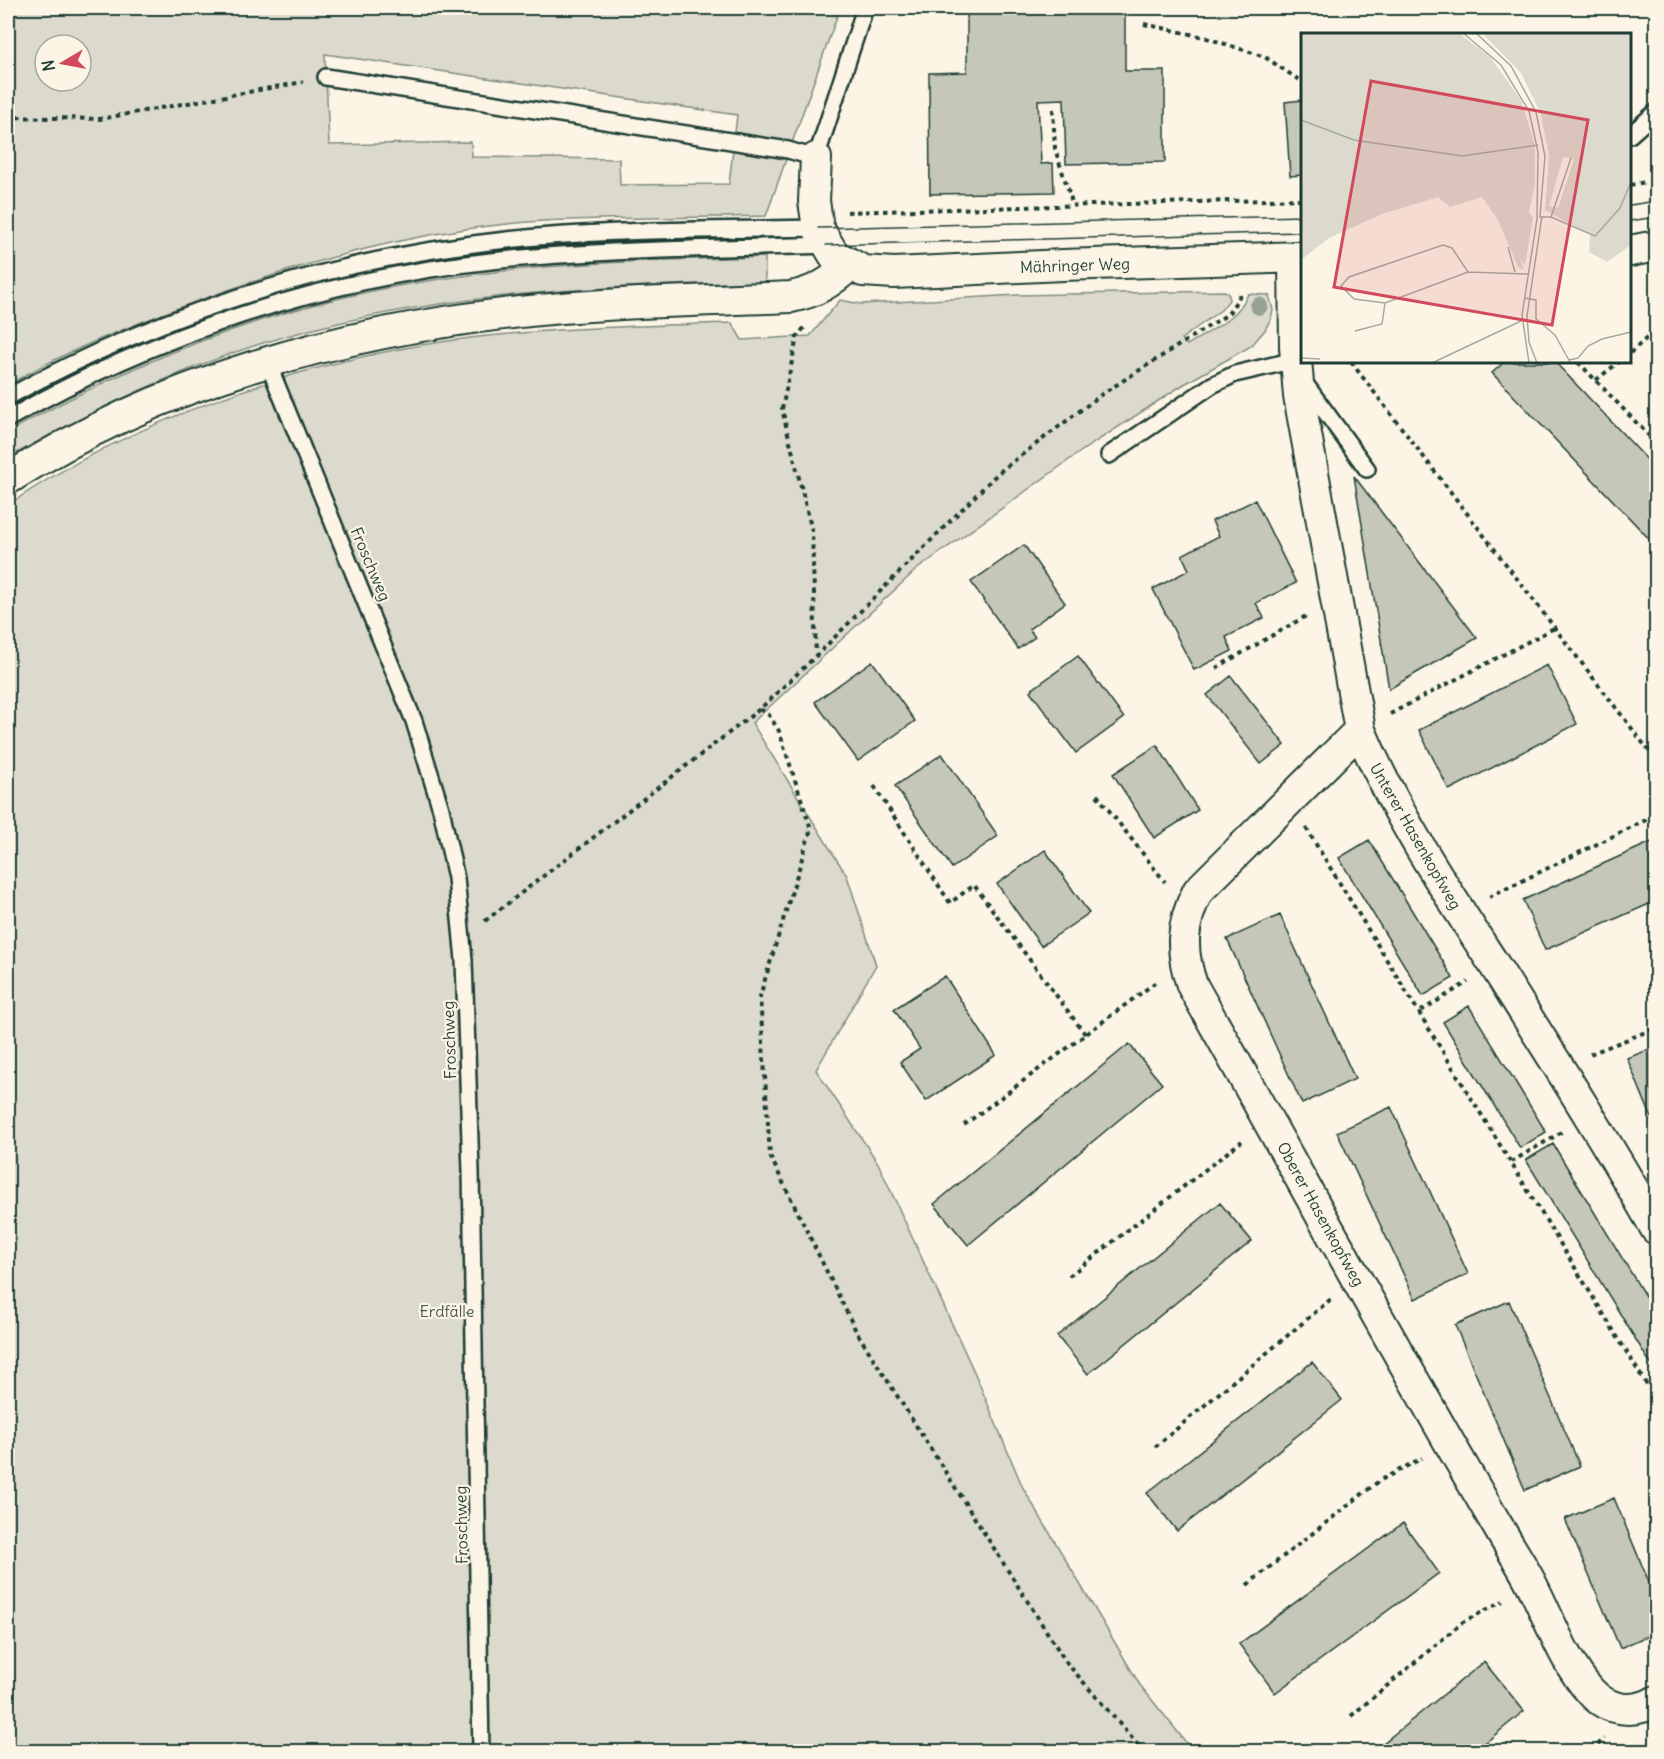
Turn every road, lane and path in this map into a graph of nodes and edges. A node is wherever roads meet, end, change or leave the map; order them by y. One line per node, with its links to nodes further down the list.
1 (865, 8): 9 (lane)
2 (1144, 24): 4 (path)
3 (326, 78): 7 (path); 9 (lane)
4 (1301, 81)
5 (1053, 110): 13 (path)
6 (1656, 112): 8 (lane)
7 (8, 117)
8 (1631, 133)
9 (816, 158): 14 (street)
10 (1656, 180): 11 (path)
11 (1631, 185)
12 (1301, 199): 13 (path)
13 (1074, 205): 14 (path)
14 (820, 228): 18 (street); 29 (lane); 30 (lane)
15 (1656, 246): 16 (street)
16 (1631, 251)
17 (1298, 257): 18 (street, Mähringer Weg); 27 (street, Unterer Hasenkopfweg)
18 (849, 266): 23 (street)
19 (1240, 288): 37 (path)
20 (810, 319): 37 (path)
21 (1656, 330): 22 (path)
22 (1631, 351)
23 (267, 361): 34 (street); 48 (lane, Froschweg)
24 (1352, 363): 35 (path)
25 (1579, 363): 28 (path)
26 (1618, 363): 28 (path)
27 (1295, 365): 32 (lane); 33 (lane); 40 (street, Unterer Hasenkopfweg)
28 (1596, 380): 31 (path)
29 (8, 397)
30 (8, 419)
31 (1656, 443)
32 (1109, 454)
33 (1366, 469)
34 (8, 479)
35 (1556, 627): 40 (path); 41 (path)
36 (1286, 628): 38 (path)
37 (816, 656): 39 (path)
38 (1216, 668)
39 (760, 709): 48 (path); 70 (path)
40 (1360, 730): 46 (street, Oberer Hasenkopfweg); 47 (street, Unterer Hasenkopfweg)
41 (1656, 760)
42 (874, 786): 53 (path)
43 (1097, 795): 46 (path)
44 (1656, 815): 47 (path)
45 (1300, 819): 51 (path)
46 (1188, 911): 49 (street, Oberer Hasenkopfweg)
47 (1459, 911): 50 (street, Unterer Hasenkopfweg)
48 (463, 938): 69 (lane, Froschweg)
49 (1184, 963): 53 (path); 56 (street, Oberer Hasenkopfweg)
50 (1495, 966): 51 (path); 54 (street, Unterer Hasenkopfweg)
51 (1421, 1011): 58 (path)
52 (1656, 1028): 54 (path)
53 (1085, 1034): 57 (path)
54 (1559, 1067): 55 (street, Unterer Hasenkopfweg)
55 (1589, 1116): 58 (path); 59 (street, Unterer Hasenkopfweg)
56 (1268, 1120): 60 (path); 61 (street, Oberer Hasenkopfweg)
57 (964, 1125)
58 (1511, 1162): 62 (path)
59 (1656, 1229)
60 (1069, 1276)
61 (1357, 1278): 63 (street, Oberer Hasenkopfweg); 64 (path)
62 (1656, 1400)
63 (1449, 1443): 65 (path); 66 (street, Oberer Hasenkopfweg)
64 (1155, 1447)
65 (1247, 1585)
66 (1532, 1585): 67 (street, Oberer Hasenkopfweg); 68 (path)
67 (1656, 1701)
68 (1351, 1716)
69 (481, 1752)
70 (1144, 1752)

